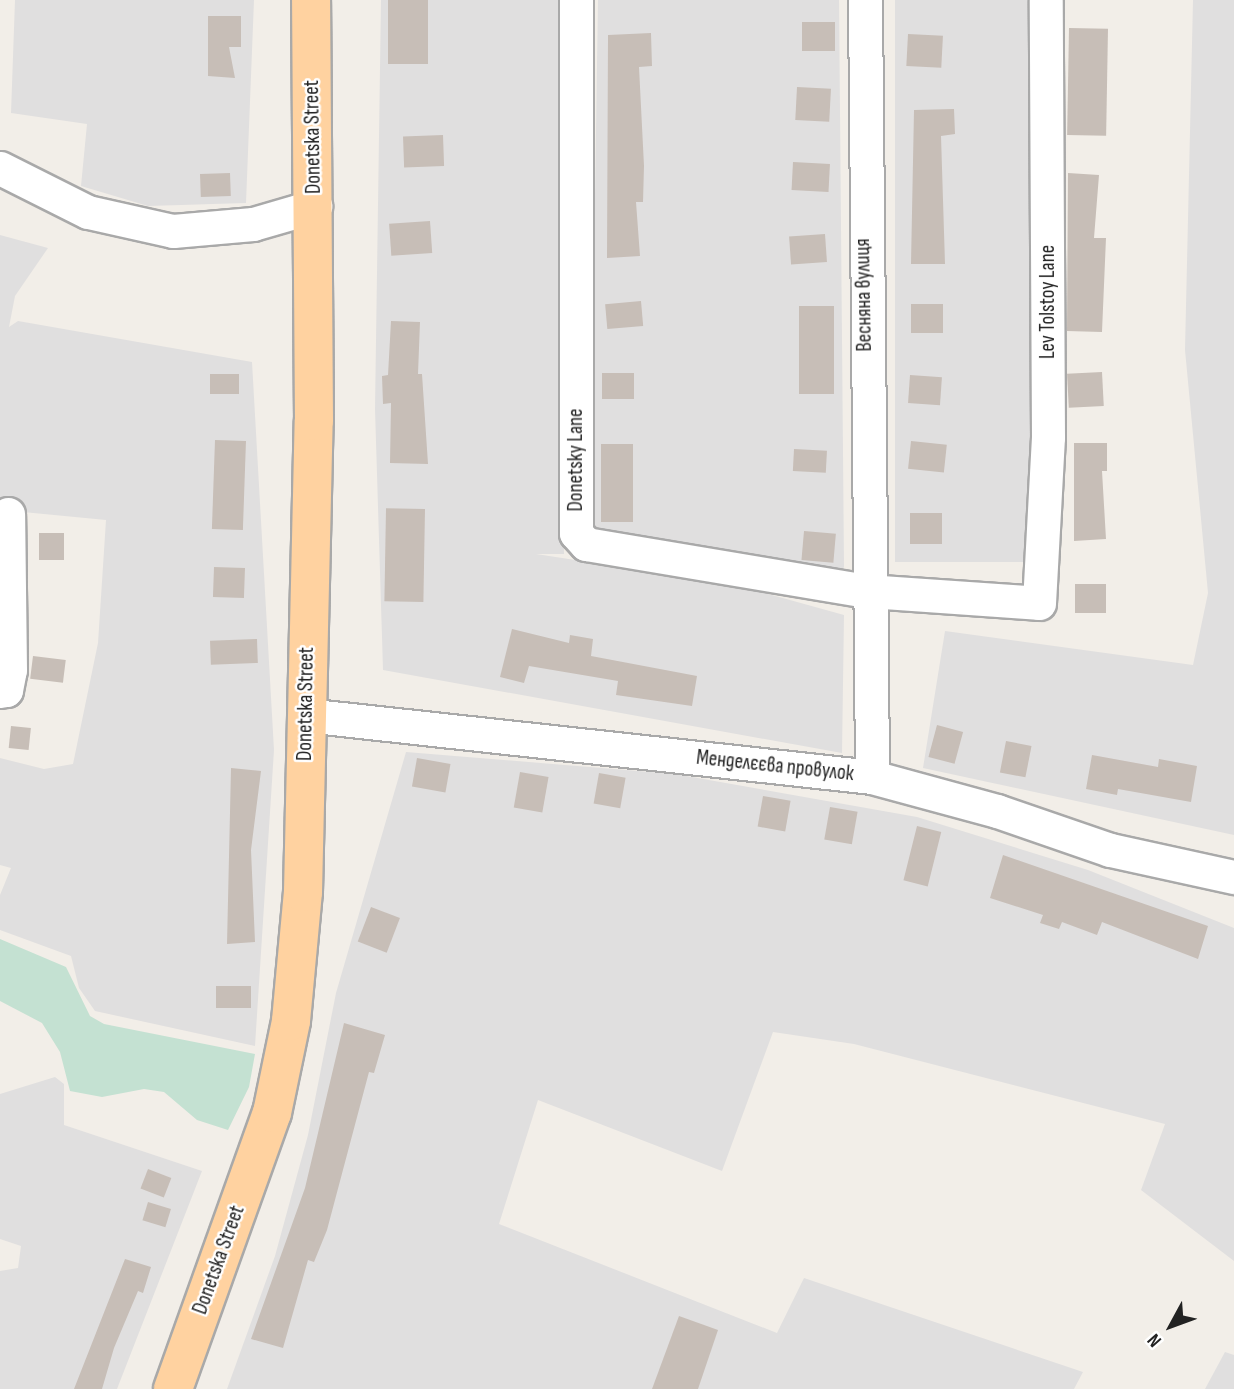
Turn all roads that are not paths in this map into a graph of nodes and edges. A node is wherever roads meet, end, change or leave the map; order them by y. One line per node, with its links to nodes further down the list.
1 (311, 0): 6 (main road, Donetska Street)
2 (576, 0): 8 (street, Donetsky Lane)
3 (865, 0): 8 (street, Весняна вулиця)
4 (1046, 0): 9 (street, Lev Tolstoy Lane)
5 (0, 168): 6 (street)
6 (315, 206): 11 (main road, Donetska Street)
7 (8, 514): 10 (street)
8 (868, 591): 9 (street, Donetsky Lane); 12 (street, Весняна вулиця)
9 (1039, 603)
10 (0, 691)
11 (305, 715): 12 (street, Менделєєва провулок); 14 (main road, Donetska Street)
12 (872, 777): 13 (street, Менделєєва провулок)
13 (1234, 877)
14 (173, 1389)

